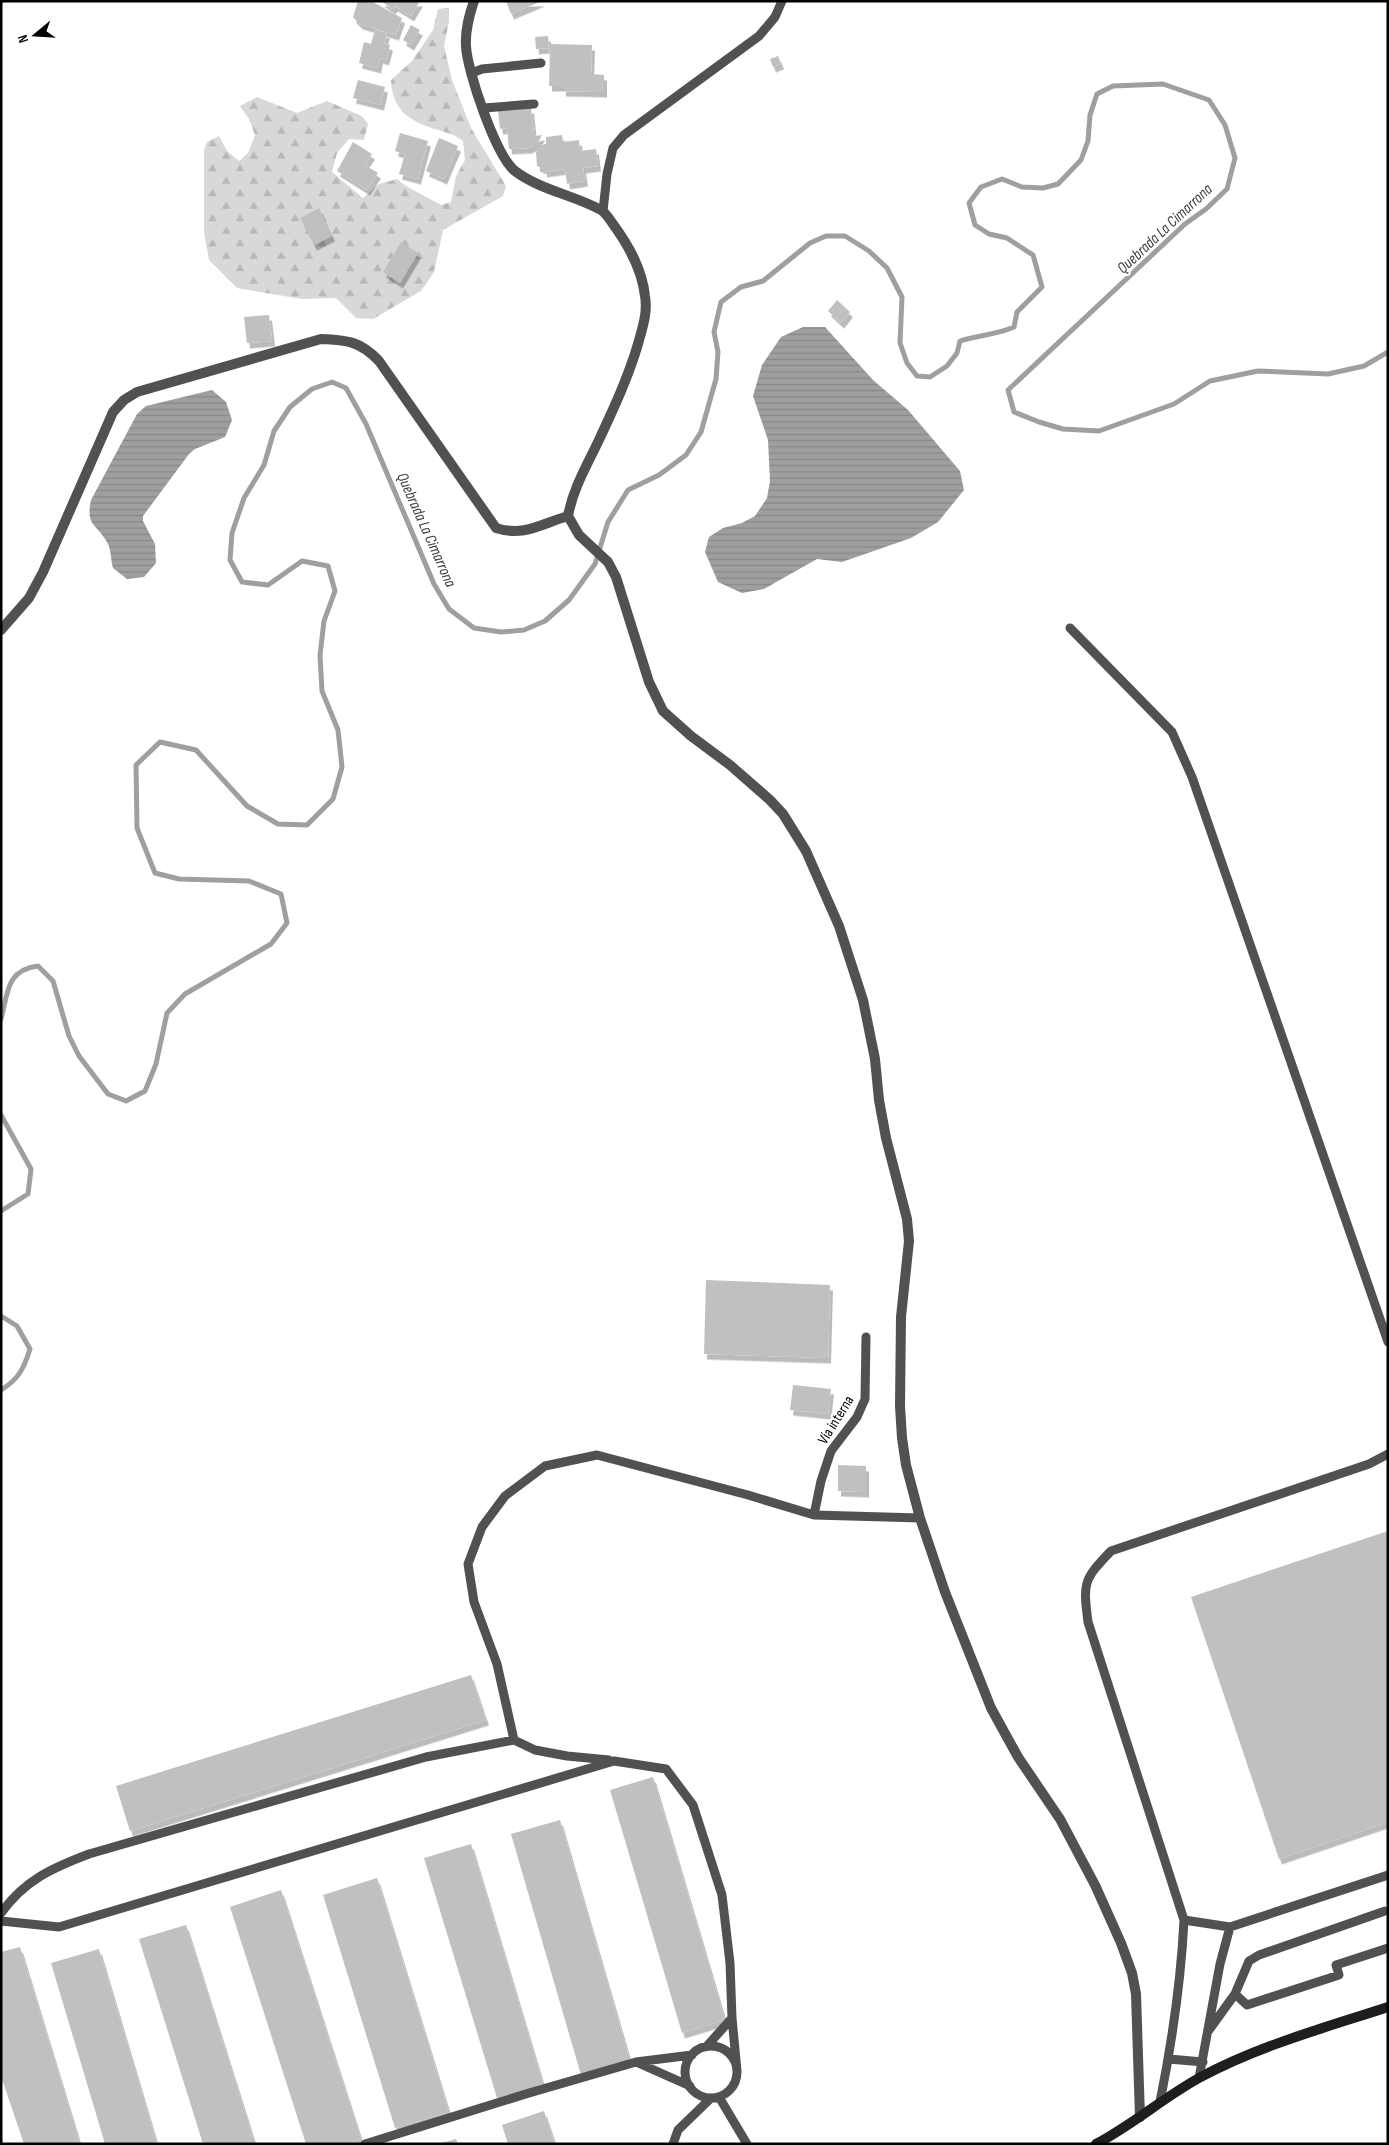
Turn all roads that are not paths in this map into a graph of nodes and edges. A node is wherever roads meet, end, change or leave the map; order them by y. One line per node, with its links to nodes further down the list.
1 (474, 1): 4 (street)
2 (782, 1): 7 (lane)
3 (541, 63): 4 (lane)
4 (472, 72): 6 (street)
5 (534, 104): 6 (lane)
6 (484, 108): 7 (street)
7 (604, 211): 8 (street)
8 (568, 516): 10 (street); 15 (street)
9 (1070, 628): 12 (lane)
10 (1, 630)
11 (866, 1337): 14 (lane, Vía interna)
12 (1388, 1342)
13 (1388, 1454): 21 (lane)
14 (814, 1515): 15 (lane); 16 (lane)
15 (920, 1518): 39 (street)
16 (514, 1740): 17 (lane); 20 (lane)
17 (614, 1760): 22 (lane); 27 (lane)
18 (1388, 1874): 23 (lane)
19 (1385, 1911): 25 (lane)
20 (1, 1912)
21 (1184, 1920): 23 (lane); 31 (lane)
22 (1, 1921)
23 (1230, 1927): 28 (lane)
24 (1388, 1948): 25 (lane)
25 (1235, 1994): 28 (lane)
26 (1388, 2007): 35 (main road)
27 (732, 2018): 29 (lane); 34 (lane)
28 (1209, 2030): 33 (lane)
29 (707, 2046): 30 (lane); 34 (lane)
30 (692, 2054): 32 (lane); 36 (lane)
31 (1169, 2058): 33 (lane); 38 (lane)
32 (636, 2062): 36 (lane); 40 (lane)
33 (1203, 2062): 35 (lane)
34 (737, 2071): 37 (lane)
35 (1199, 2078): 38 (main road)
36 (690, 2086): 37 (lane)
37 (715, 2097): 41 (lane); 42 (lane)
38 (1160, 2102): 39 (main road)
39 (1140, 2116): 43 (main road)
40 (365, 2144)
41 (673, 2144)
42 (747, 2144)
43 (1096, 2144)

